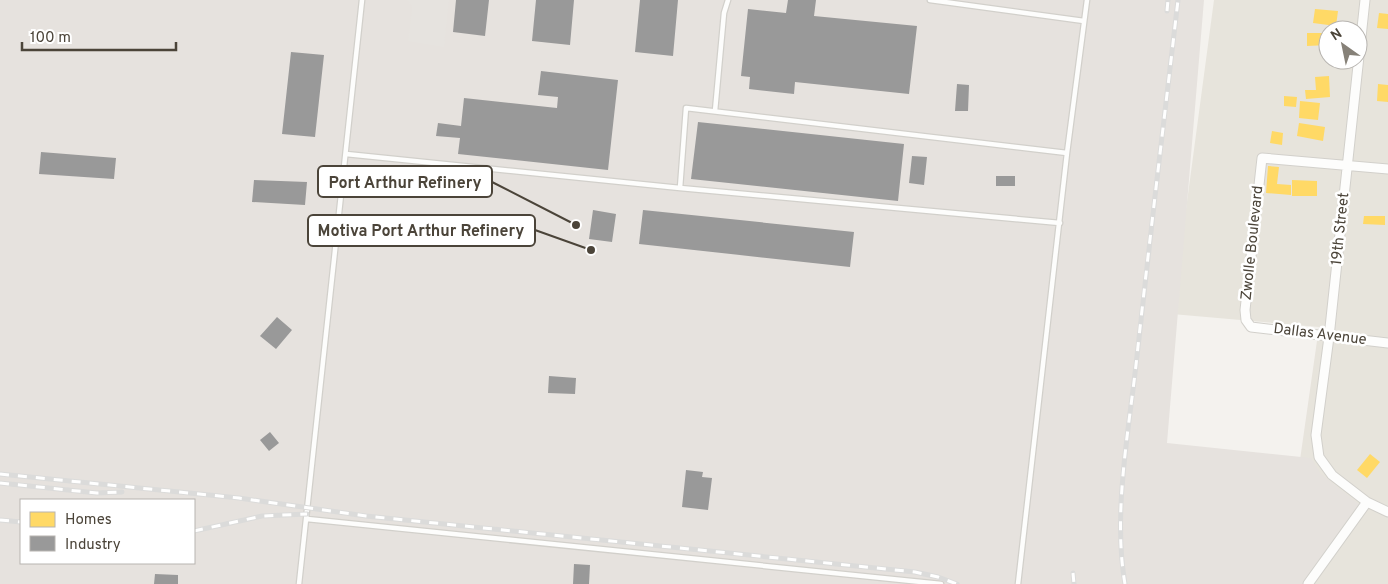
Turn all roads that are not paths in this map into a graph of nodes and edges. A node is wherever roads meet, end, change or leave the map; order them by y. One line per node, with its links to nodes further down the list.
1 (362, 0): 9 (lane)
2 (728, 0): 7 (lane)
3 (930, 0): 6 (lane)
4 (1087, 0): 6 (lane)
5 (1365, 0): 10 (street, 19th Street)
6 (1084, 21): 8 (lane)
7 (716, 111): 8 (lane); 12 (lane)
8 (1067, 153): 13 (lane)
9 (346, 154): 12 (lane); 19 (lane)
10 (1348, 164): 11 (street); 14 (street, Zwolle Boulevard); 15 (street, 19th Street)
11 (1388, 169)
12 (680, 188): 13 (lane)
13 (1060, 223): 22 (lane)
14 (1251, 327): 15 (street, Dallas Avenue)
15 (1329, 337): 16 (street, Dallas Avenue); 17 (street, 19th Street)
16 (1388, 343)
17 (1366, 502): 18 (street); 23 (street)
18 (1388, 512)
19 (307, 519): 20 (lane); 21 (lane)
20 (300, 584)
21 (941, 584)
22 (1018, 584)
23 (1308, 584)

